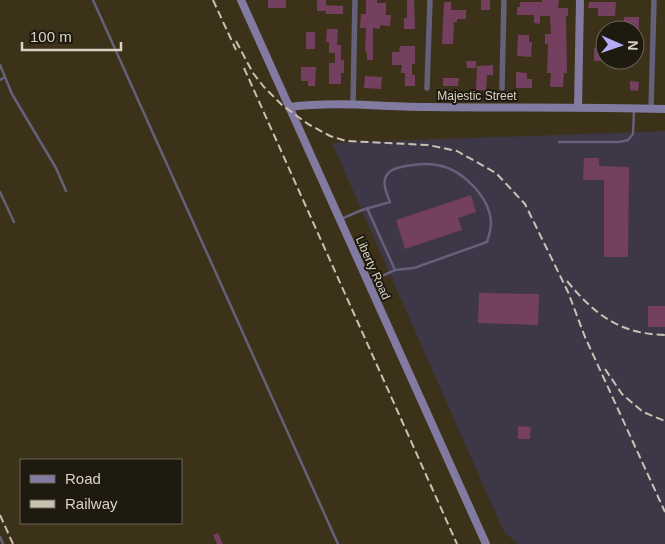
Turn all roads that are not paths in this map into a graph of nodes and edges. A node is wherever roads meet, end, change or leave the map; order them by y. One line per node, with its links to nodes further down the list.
1 (92, 0): 30 (lane)
2 (242, 0): 14 (main road, Liberty Road)
3 (355, 0): 13 (street)
4 (430, 0): 11 (street)
5 (504, 0): 12 (street)
6 (580, 0): 15 (main road)
7 (654, 0): 17 (street)
8 (0, 65): 9 (lane)
9 (5, 77): 10 (lane); 20 (lane)
10 (0, 80)
11 (428, 88)
12 (502, 88)
13 (354, 103): 14 (main road, Majestic Street); 15 (main road, Majestic Street)
14 (289, 107): 23 (main road, Liberty Road)
15 (578, 108): 16 (main road, Majestic Street)
16 (634, 109): 17 (main road, Majestic Street); 19 (lane)
17 (651, 109): 18 (main road, Majestic Street)
18 (665, 110)
19 (559, 142)
20 (66, 190)
21 (0, 192): 24 (lane)
22 (367, 208): 23 (lane); 25 (lane); 25 (lane)
23 (340, 220): 26 (main road, Liberty Road)
24 (14, 222)
25 (394, 270): 26 (lane)
26 (368, 283): 28 (main road, Liberty Road)
27 (0, 536): 29 (lane)
28 (486, 542)
29 (3, 544)
30 (338, 544)

